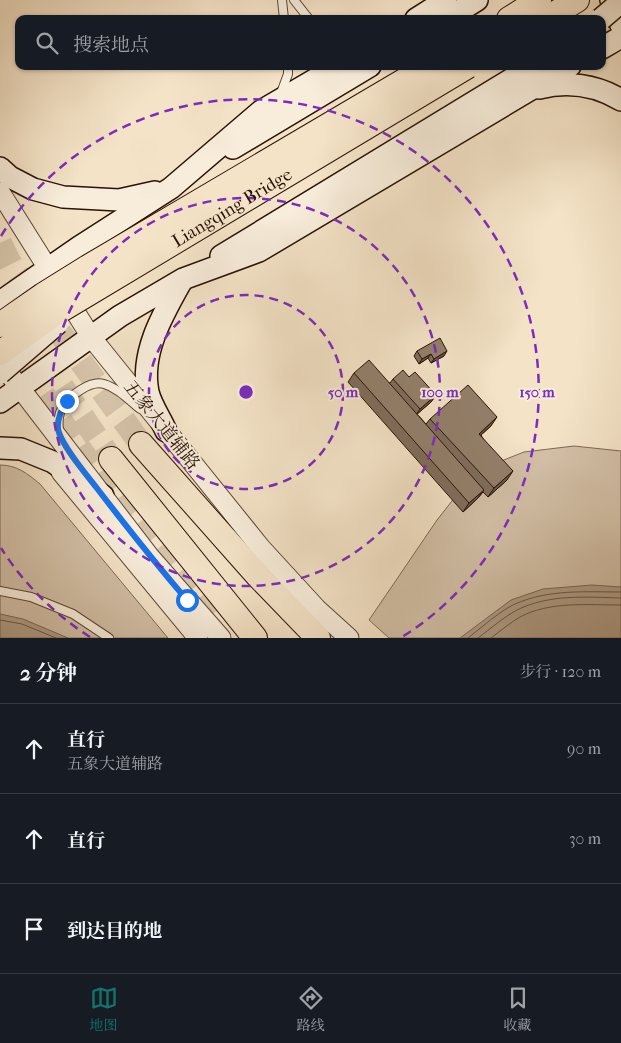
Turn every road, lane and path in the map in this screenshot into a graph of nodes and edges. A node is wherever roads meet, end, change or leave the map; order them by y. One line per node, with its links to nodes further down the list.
1 (282, 0): 9 (lane)
2 (294, 0): 10 (lane)
3 (446, 0): 11 (main road)
4 (477, 0): 12 (main road)
5 (539, 0): 13 (main road)
6 (576, 0): 14 (main road)
7 (611, 0): 16 (main road)
8 (621, 2): 15 (main road, bridge)
9 (284, 15)
10 (306, 15)
11 (422, 15)
12 (453, 15)
13 (515, 15)
14 (552, 15)
15 (606, 15)
16 (621, 25)
17 (621, 37): 18 (main road)
18 (606, 46)
19 (288, 70): 28 (lane)
20 (331, 70): 28 (main road)
21 (363, 70): 30 (main road)
22 (422, 70): 36 (main road, Liangqing Bridge, bridge)
23 (461, 70): 34 (main road, Liangqing Bridge, bridge)
24 (526, 70): 33 (main road)
25 (563, 70): 26 (main road)
26 (525, 92): 27 (main road); 33 (main road)
27 (621, 100)
28 (274, 103): 30 (main road)
29 (0, 168): 30 (main road)
30 (171, 188): 32 (main road)
31 (0, 192): 32 (street, 五象大道辅路)
32 (48, 269): 35 (main road); 37 (street, 五象大道辅路)
33 (183, 279): 37 (main road); 43 (main road)
34 (101, 286): 38 (main road, Liangqing Bridge, bridge); 40 (main road, bridge)
35 (0, 302)
36 (0, 325)
37 (91, 337): 41 (main road); 43 (street, 五象大道辅路)
38 (0, 353)
39 (0, 362): 41 (street)
40 (0, 373)
41 (18, 387): 42 (main road); 46 (street)
42 (0, 402)
43 (166, 431): 46 (lane); 56 (street, 五象大道辅路)
44 (141, 444): 55 (main road)
45 (0, 448): 48 (main road)
46 (74, 459): 49 (street)
47 (111, 459): 54 (main road)
48 (53, 462): 49 (main road); 52 (street)
49 (103, 496): 53 (street)
50 (0, 591): 51 (lane)
51 (109, 638)
52 (198, 638)
53 (221, 638)
54 (255, 638)
55 (318, 638)
56 (349, 638)

